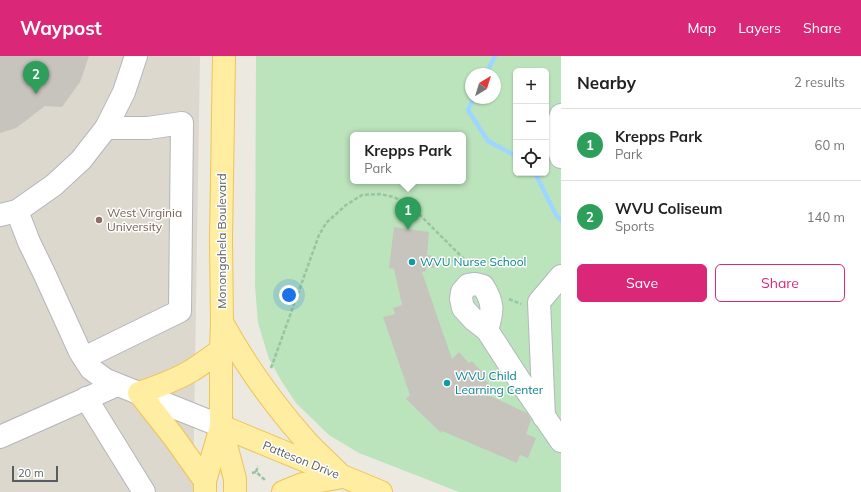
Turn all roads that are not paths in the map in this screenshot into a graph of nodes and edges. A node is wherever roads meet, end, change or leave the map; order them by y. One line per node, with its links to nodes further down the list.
1 (136, 56): 4 (lane)
2 (224, 56): 8 (main road, Monongahela Boulevard)
3 (561, 115): 5 (lane)
4 (106, 128): 6 (lane); 11 (lane)
5 (561, 157)
6 (9, 213): 11 (lane)
7 (561, 276): 15 (lane)
8 (222, 324): 10 (main road, Monongahela Boulevard); 19 (main road)
9 (487, 330): 15 (lane)
10 (221, 350): 13 (main road); 16 (main road, Monongahela Boulevard)
11 (84, 358): 12 (lane)
12 (117, 385): 13 (lane); 14 (lane)
13 (139, 393): 16 (lane); 22 (main road)
14 (86, 398): 17 (lane); 23 (lane)
15 (544, 417): 18 (lane)
16 (221, 426): 19 (main road, Patteson Drive); 20 (main road, Monongahela Boulevard); 22 (main road, Monongahela Boulevard)
17 (0, 437)
18 (561, 441)
19 (342, 477): 21 (main road); 24 (main road, Patteson Drive)
20 (241, 483)
21 (274, 486)
22 (205, 487)
23 (144, 492)
24 (381, 492)

